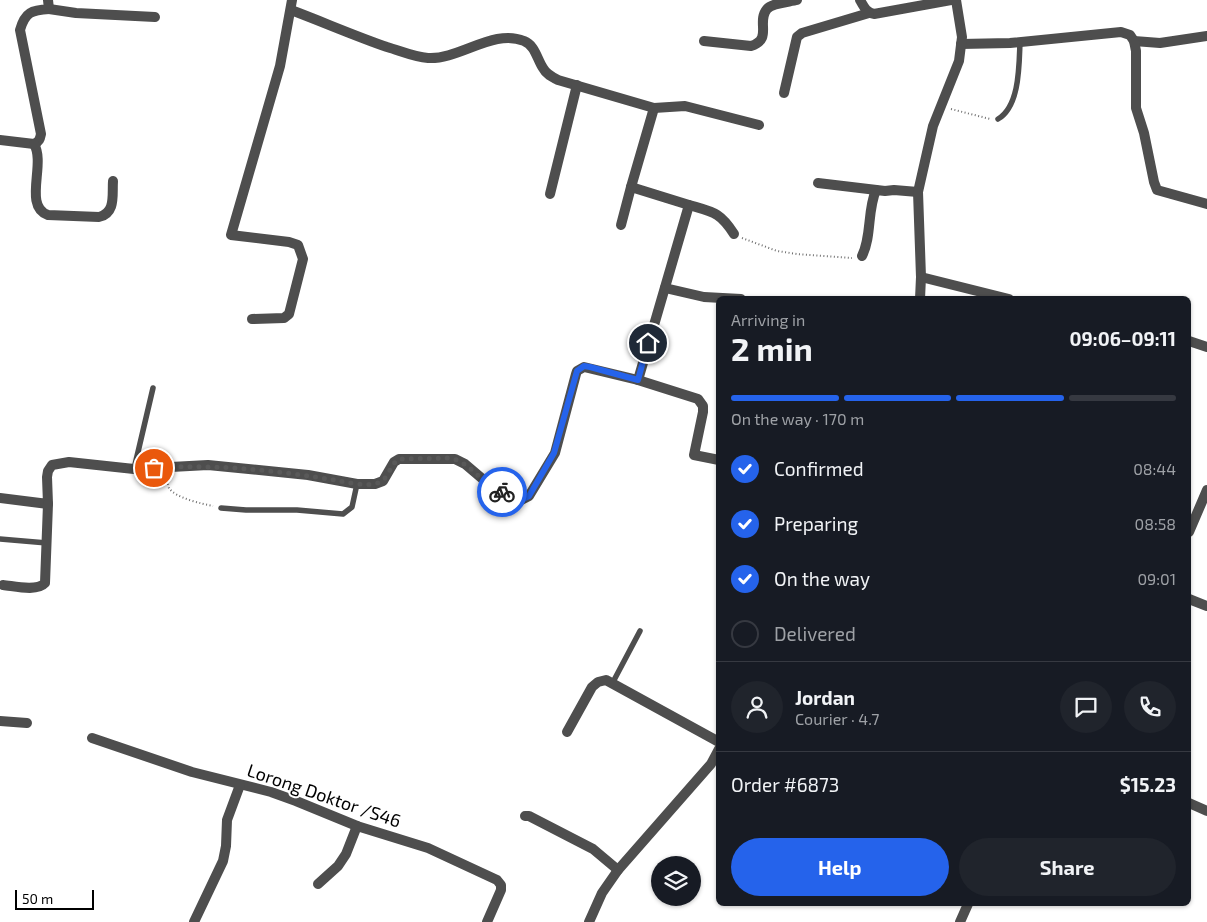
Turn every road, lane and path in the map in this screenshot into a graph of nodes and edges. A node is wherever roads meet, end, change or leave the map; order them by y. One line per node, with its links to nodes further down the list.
1 (797, 0): 10 (street)
2 (860, 0): 7 (street)
3 (951, 0): 7 (street)
4 (956, 0): 13 (street)
5 (49, 4): 8 (street); 21 (street)
6 (291, 5): 14 (street); 38 (street)
7 (869, 13): 15 (street)
8 (155, 17)
9 (1207, 36): 11 (street)
10 (704, 41)
11 (1134, 41): 12 (street); 28 (street)
12 (1020, 42): 13 (street); 18 (lane)
13 (961, 44): 16 (street)
14 (577, 85): 17 (street); 27 (street)
15 (784, 93)
16 (942, 106): 18 (path); 26 (street)
17 (654, 108): 19 (street); 24 (street)
18 (998, 119)
19 (759, 125)
20 (0, 140): 21 (street)
21 (34, 144): 22 (street)
22 (113, 181)
23 (818, 184): 25 (street)
24 (631, 188): 29 (street); 30 (street)
25 (876, 190): 26 (street); 32 (street)
26 (918, 192): 33 (street)
27 (550, 194)
28 (1207, 204)
29 (688, 205): 31 (street); 34 (street)
30 (621, 225)
31 (734, 234): 32 (path)
32 (862, 256)
33 (921, 277): 35 (street); 36 (street)
34 (665, 288): 37 (street); 41 (street)
35 (920, 296)
36 (996, 296)
37 (716, 298)
38 (252, 318)
39 (1191, 342): 40 (street)
40 (1207, 347)
41 (638, 380): 43 (street); 46 (street)
42 (153, 388): 45 (lane)
43 (716, 459)
44 (170, 467): 45 (street); 46 (street); 50 (path)
45 (134, 469): 49 (street)
46 (357, 484): 50 (lane)
47 (1207, 490): 51 (street)
48 (0, 498): 49 (street)
49 (48, 504): 53 (street)
50 (221, 508)
51 (1191, 527)
52 (0, 539): 53 (lane)
53 (47, 543): 54 (street)
54 (1, 585)
55 (1191, 599): 56 (street)
56 (1207, 606)
57 (640, 631): 58 (lane)
58 (613, 682): 61 (street); 63 (street)
59 (0, 721): 60 (street)
60 (27, 722)
61 (567, 732)
62 (92, 738): 65 (street, Lorong Doktor /S46)
63 (716, 740)
64 (716, 755): 70 (street)
65 (240, 785): 69 (street, Lorong Doktor /S46); 73 (street)
66 (1191, 804): 67 (street)
67 (1207, 812)
68 (525, 816): 70 (street)
69 (357, 826): 71 (street); 74 (street, Lorong Doktor /S46)
70 (618, 870): 75 (street)
71 (318, 884)
72 (967, 906): 76 (street)
73 (194, 922)
74 (488, 922)
75 (588, 922)
76 (960, 922)

